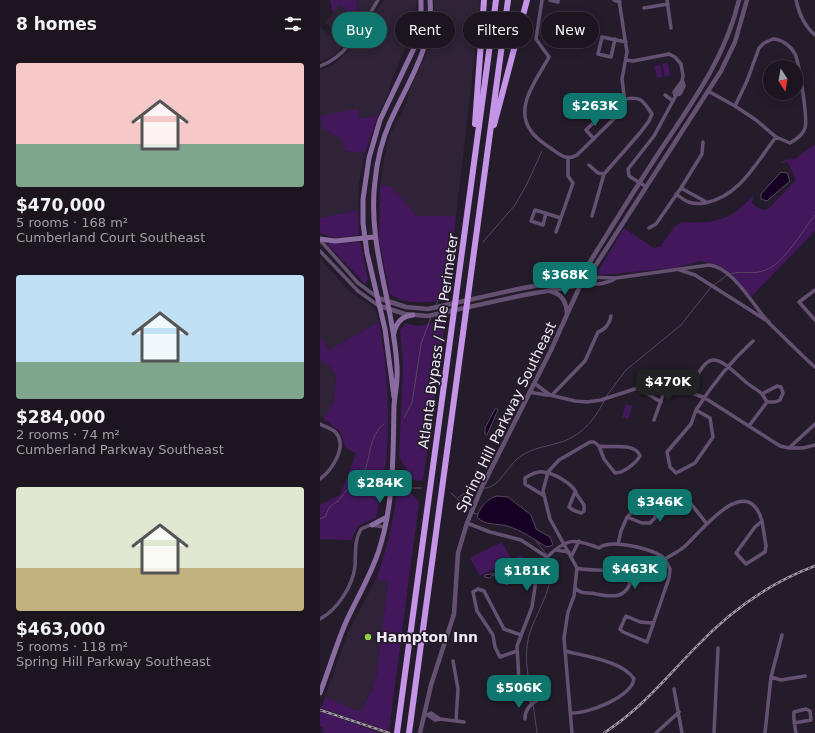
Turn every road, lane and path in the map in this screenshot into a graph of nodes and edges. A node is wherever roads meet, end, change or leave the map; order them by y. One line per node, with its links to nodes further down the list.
1 (378, 0): 23 (street)
2 (421, 0): 49 (main road)
3 (430, 0): 48 (main road)
4 (484, 0): 36 (highway)
5 (496, 0): 36 (highway, Atlanta Bypass / The Perimeter)
6 (508, 0): 33 (highway, Atlanta Bypass / The Perimeter)
7 (527, 0): 33 (highway)
8 (542, 0): 34 (street)
9 (550, 0): 10 (street)
10 (558, 0)
11 (614, 0): 15 (street)
12 (739, 0): 38 (street, Spring Hill Parkway Southeast)
13 (747, 0): 24 (street, Spring Hill Parkway Southeast)
14 (796, 0): 19 (street)
15 (620, 1): 21 (street)
16 (667, 2): 17 (street); 18 (street)
17 (644, 8)
18 (671, 28)
19 (815, 35)
20 (615, 39): 20 (street); 21 (street)
21 (626, 42): 22 (street)
22 (626, 60): 26 (street); 27 (street)
23 (320, 66)
24 (708, 91): 28 (street); 39 (street, Spring Hill Parkway Southeast)
25 (665, 95): 27 (street)
26 (625, 99): 31 (street); 37 (street)
27 (673, 101): 38 (street)
28 (735, 106): 30 (street); 30 (street)
29 (607, 109): 31 (street)
30 (776, 137): 42 (street)
31 (594, 139): 34 (street)
32 (703, 142): 40 (street)
33 (488, 147): 135 (highway, Atlanta Bypass / The Perimeter)
34 (568, 158): 45 (street)
35 (589, 165): 37 (street)
36 (473, 170): 134 (highway, Atlanta Bypass / The Perimeter)
37 (604, 174): 44 (street)
38 (639, 182): 39 (street); 53 (street, Spring Hill Parkway Southeast)
39 (645, 186): 53 (street, Spring Hill Parkway Southeast)
40 (681, 188): 41 (street); 42 (street)
41 (676, 194): 42 (street); 46 (street)
42 (707, 202)
43 (546, 214): 43 (street); 45 (street)
44 (592, 216)
45 (561, 218): 47 (street)
46 (649, 228)
47 (556, 232)
48 (374, 237): 49 (main road); 59 (main road)
49 (364, 238): 50 (main road); 58 (main road)
50 (320, 239): 58 (street)
51 (320, 251): 60 (street)
52 (672, 270): 54 (street); 66 (street); 66 (street)
53 (584, 277): 54 (street); 55 (street, Spring Hill Parkway Southeast); 59 (street)
54 (616, 278): 55 (street)
55 (580, 285): 56 (street); 62 (street, Spring Hill Parkway Southeast)
56 (546, 290): 62 (street); 63 (street)
57 (815, 290): 65 (street)
58 (378, 298): 59 (street); 60 (main road)
59 (387, 302): 61 (main road)
60 (380, 306): 61 (street); 79 (main road)
61 (389, 310): 63 (street); 67 (main road)
62 (567, 315): 71 (street, Spring Hill Parkway Southeast)
63 (413, 316): 67 (main road)
64 (611, 316): 77 (street)
65 (815, 320)
66 (770, 323): 70 (street)
67 (394, 334): 79 (main road)
68 (753, 341): 69 (street)
69 (729, 366): 74 (street); 76 (street); 78 (street)
70 (815, 367)
71 (534, 383): 75 (street, Spring Hill Parkway Southeast); 77 (street)
72 (664, 383): 73 (street); 74 (street); 80 (street)
73 (642, 386): 77 (street); 80 (street)
74 (689, 391): 78 (street)
75 (529, 392): 77 (street); 98 (street, Spring Hill Parkway Southeast)
76 (762, 394): 81 (street); 81 (street)
77 (551, 395)
78 (702, 397): 82 (street); 86 (street)
79 (394, 400): 95 (main road)
80 (661, 402): 83 (street)
81 (767, 402): 86 (street)
82 (696, 410): 82 (street)
83 (654, 420)
84 (320, 424): 91 (street)
85 (815, 424): 89 (street)
86 (749, 426): 89 (street)
87 (815, 445): 89 (street)
88 (599, 446): 88 (street); 90 (street)
89 (788, 448)
90 (548, 472): 92 (street); 93 (street); 93 (street)
91 (320, 479)
92 (576, 492): 92 (street)
93 (543, 495): 103 (street)
94 (688, 500): 99 (street)
95 (387, 517): 100 (main road); 101 (main road)
96 (627, 517): 96 (street); 104 (street)
97 (762, 521): 97 (street); 99 (street)
98 (467, 523): 107 (street, Spring Hill Parkway Southeast); 129 (street, Spring Hill Parkway Southeast)
99 (707, 524): 109 (street)
100 (372, 525): 101 (street); 112 (street)
101 (385, 527): 121 (main road)
102 (579, 541): 103 (street); 104 (street); 108 (street)
103 (564, 544): 105 (street); 106 (street)
104 (618, 544): 109 (street)
105 (555, 550): 106 (street); 107 (street)
106 (569, 552): 108 (street)
107 (547, 557): 114 (street)
108 (571, 557): 110 (street)
109 (665, 559): 113 (street)
110 (577, 568): 111 (street); 111 (street)
111 (575, 588): 118 (street)
112 (320, 619)
113 (653, 623): 113 (street)
114 (521, 635): 117 (street); 117 (street)
115 (782, 635): 122 (street)
116 (718, 648): 140 (street)
117 (517, 651): 123 (street)
118 (565, 651): 128 (street); 128 (street)
119 (453, 661): 131 (street)
120 (805, 676): 122 (street)
121 (323, 677): 125 (main road)
122 (771, 677): 141 (street)
123 (521, 685): 126 (street); 126 (street)
124 (674, 689): 127 (street)
125 (320, 693)
126 (532, 704): 130 (street)
127 (679, 712): 138 (street); 139 (street)
128 (571, 713): 137 (street)
129 (426, 715): 131 (street); 136 (street, Spring Hill Parkway Southeast)
130 (526, 719)
131 (456, 721): 132 (street)
132 (464, 722)
133 (794, 723): 133 (street); 142 (street)
134 (397, 733)
135 (409, 733)
136 (420, 733)
137 (572, 733)
138 (656, 733)
139 (682, 733)
140 (714, 733)
141 (765, 733)
142 (796, 733)

